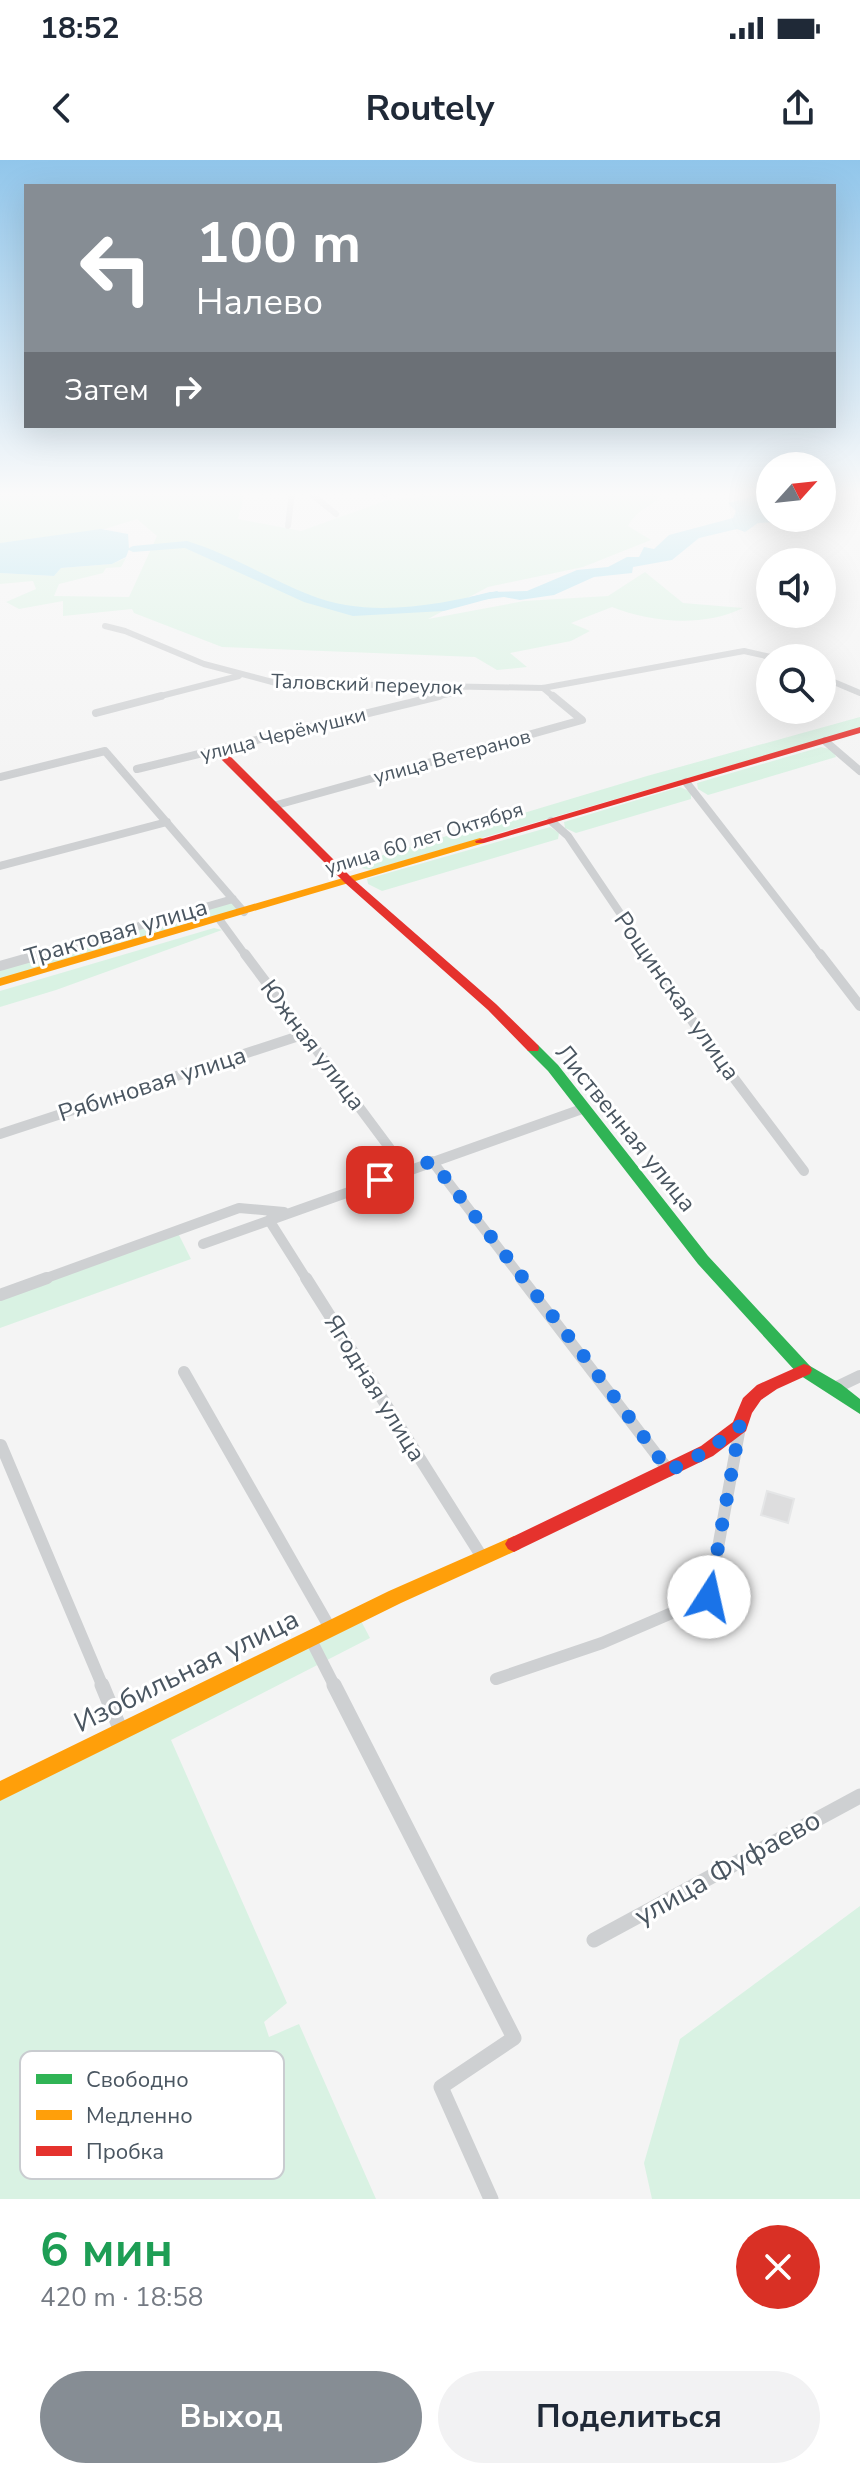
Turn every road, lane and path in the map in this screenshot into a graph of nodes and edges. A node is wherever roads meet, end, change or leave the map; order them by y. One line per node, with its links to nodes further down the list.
1 (105, 626): 3 (street, Таловский переулок)
2 (756, 654): 6 (street, Таловский переулок)
3 (241, 676): 5 (street, Таловский переулок); 8 (street)
4 (836, 683): 7 (street)
5 (475, 688): 6 (street, Таловский переулок); 11 (street, улица Черёмушки)
6 (543, 688): 16 (street, улица Ветеранов)
7 (860, 693)
8 (96, 713)
9 (860, 730): 10 (street, улица 60 лет Октября)
10 (825, 741): 13 (street); 15 (street, улица 60 лет Октября)
11 (218, 750): 12 (street, улица Черёмушки); 16 (street, Лиственная улица)
12 (137, 769)
13 (860, 771)
14 (0, 777): 18 (street)
15 (686, 782): 17 (street, улица 60 лет Октября); 26 (street)
16 (273, 806): 20 (street, Лиственная улица)
17 (551, 821): 20 (street, улица 60 лет Октября); 32 (street, Рощинская улица)
18 (167, 822): 19 (street); 21 (street)
19 (0, 866)
20 (349, 881): 22 (street, улица 60 лет Октября); 28 (street, Лиственная улица)
21 (233, 899): 22 (street); 24 (street, Трактовая улица)
22 (244, 912): 23 (street, улица 60 лет Октября)
23 (219, 919): 25 (street, улица 60 лет Октября); 27 (street, Южная улица)
24 (0, 966)
25 (0, 982)
26 (860, 1006)
27 (305, 1034): 29 (street, Рябиновая улица); 31 (street, Южная улица)
28 (582, 1109): 30 (street); 37 (street, Лиственная улица)
29 (0, 1134)
30 (432, 1161): 31 (street); 44 (street)
31 (406, 1170): 33 (street)
32 (804, 1171)
33 (290, 1212): 34 (street); 36 (street)
34 (269, 1220): 35 (street); 45 (street, Ягодная улица)
35 (203, 1244)
36 (0, 1295)
37 (804, 1370): 40 (street, Лиственная улица); 42 (street)
38 (184, 1372): 46 (street)
39 (860, 1376): 40 (street)
40 (835, 1388): 41 (street, Лиственная улица)
41 (860, 1408)
42 (740, 1426): 44 (street, Изобильная улица); 48 (street)
43 (1, 1445): 49 (street)
44 (669, 1471): 45 (street, Изобильная улица)
45 (482, 1557): 46 (street, Изобильная улица)
46 (330, 1628): 47 (street, Изобильная улица)
47 (310, 1638): 49 (street, Изобильная улица); 53 (street)
48 (496, 1679)
49 (121, 1731): 50 (street, Изобильная улица)
50 (0, 1791)
51 (860, 1796): 52 (street, улица Фуфаево)
52 (594, 1940)
53 (491, 2199)

